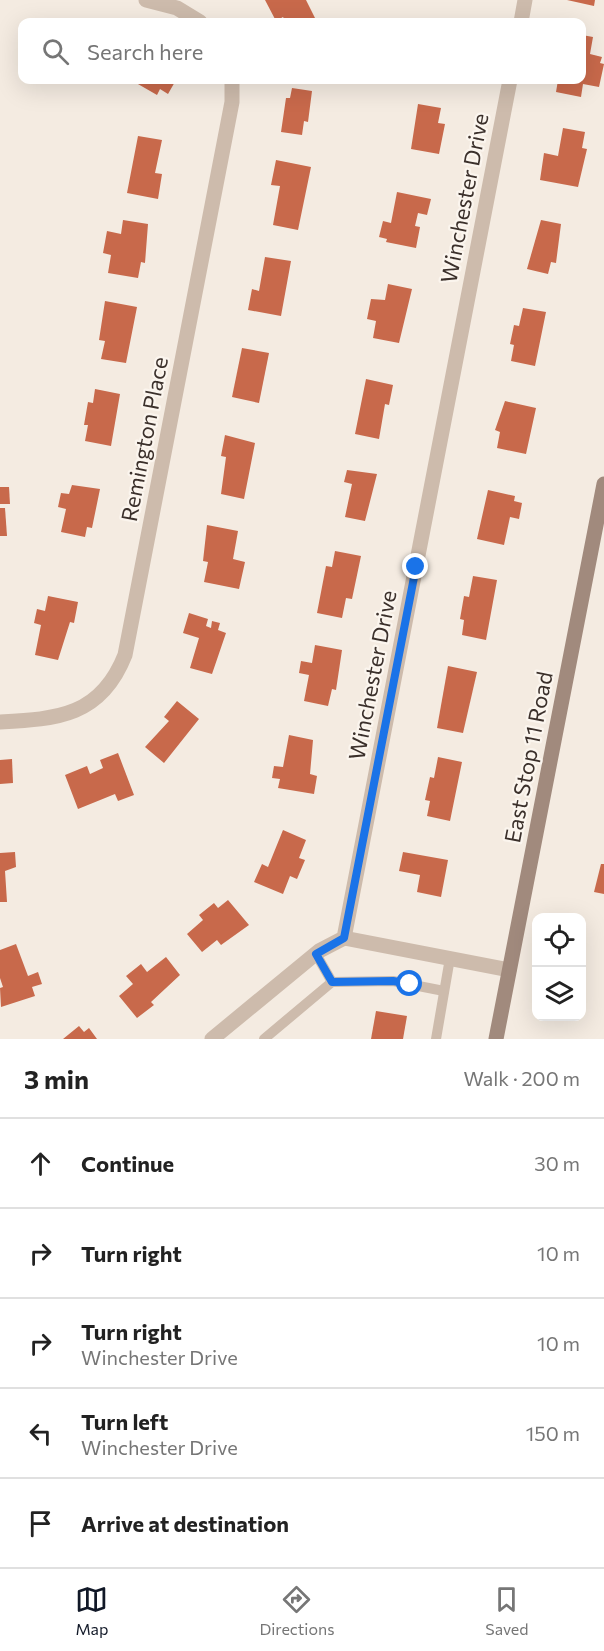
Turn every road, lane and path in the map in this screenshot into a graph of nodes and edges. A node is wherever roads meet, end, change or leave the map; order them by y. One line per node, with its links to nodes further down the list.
1 (146, 0): 3 (street)
2 (525, 0): 4 (street)
3 (193, 18)
4 (522, 18)
5 (232, 84): 8 (street, Remington Place)
6 (509, 84): 9 (street, Winchester Drive)
7 (604, 484): 12 (main road, East Stop 11 Road)
8 (0, 722)
9 (344, 938): 10 (street); 11 (street)
10 (316, 954): 13 (lane); 15 (street)
11 (450, 958): 12 (street); 14 (lane)
12 (509, 969): 18 (main road, East Stop 11 Road)
13 (332, 982): 14 (lane); 16 (lane)
14 (444, 991): 17 (lane)
15 (212, 1039)
16 (264, 1039)
17 (436, 1039)
18 (496, 1039)

